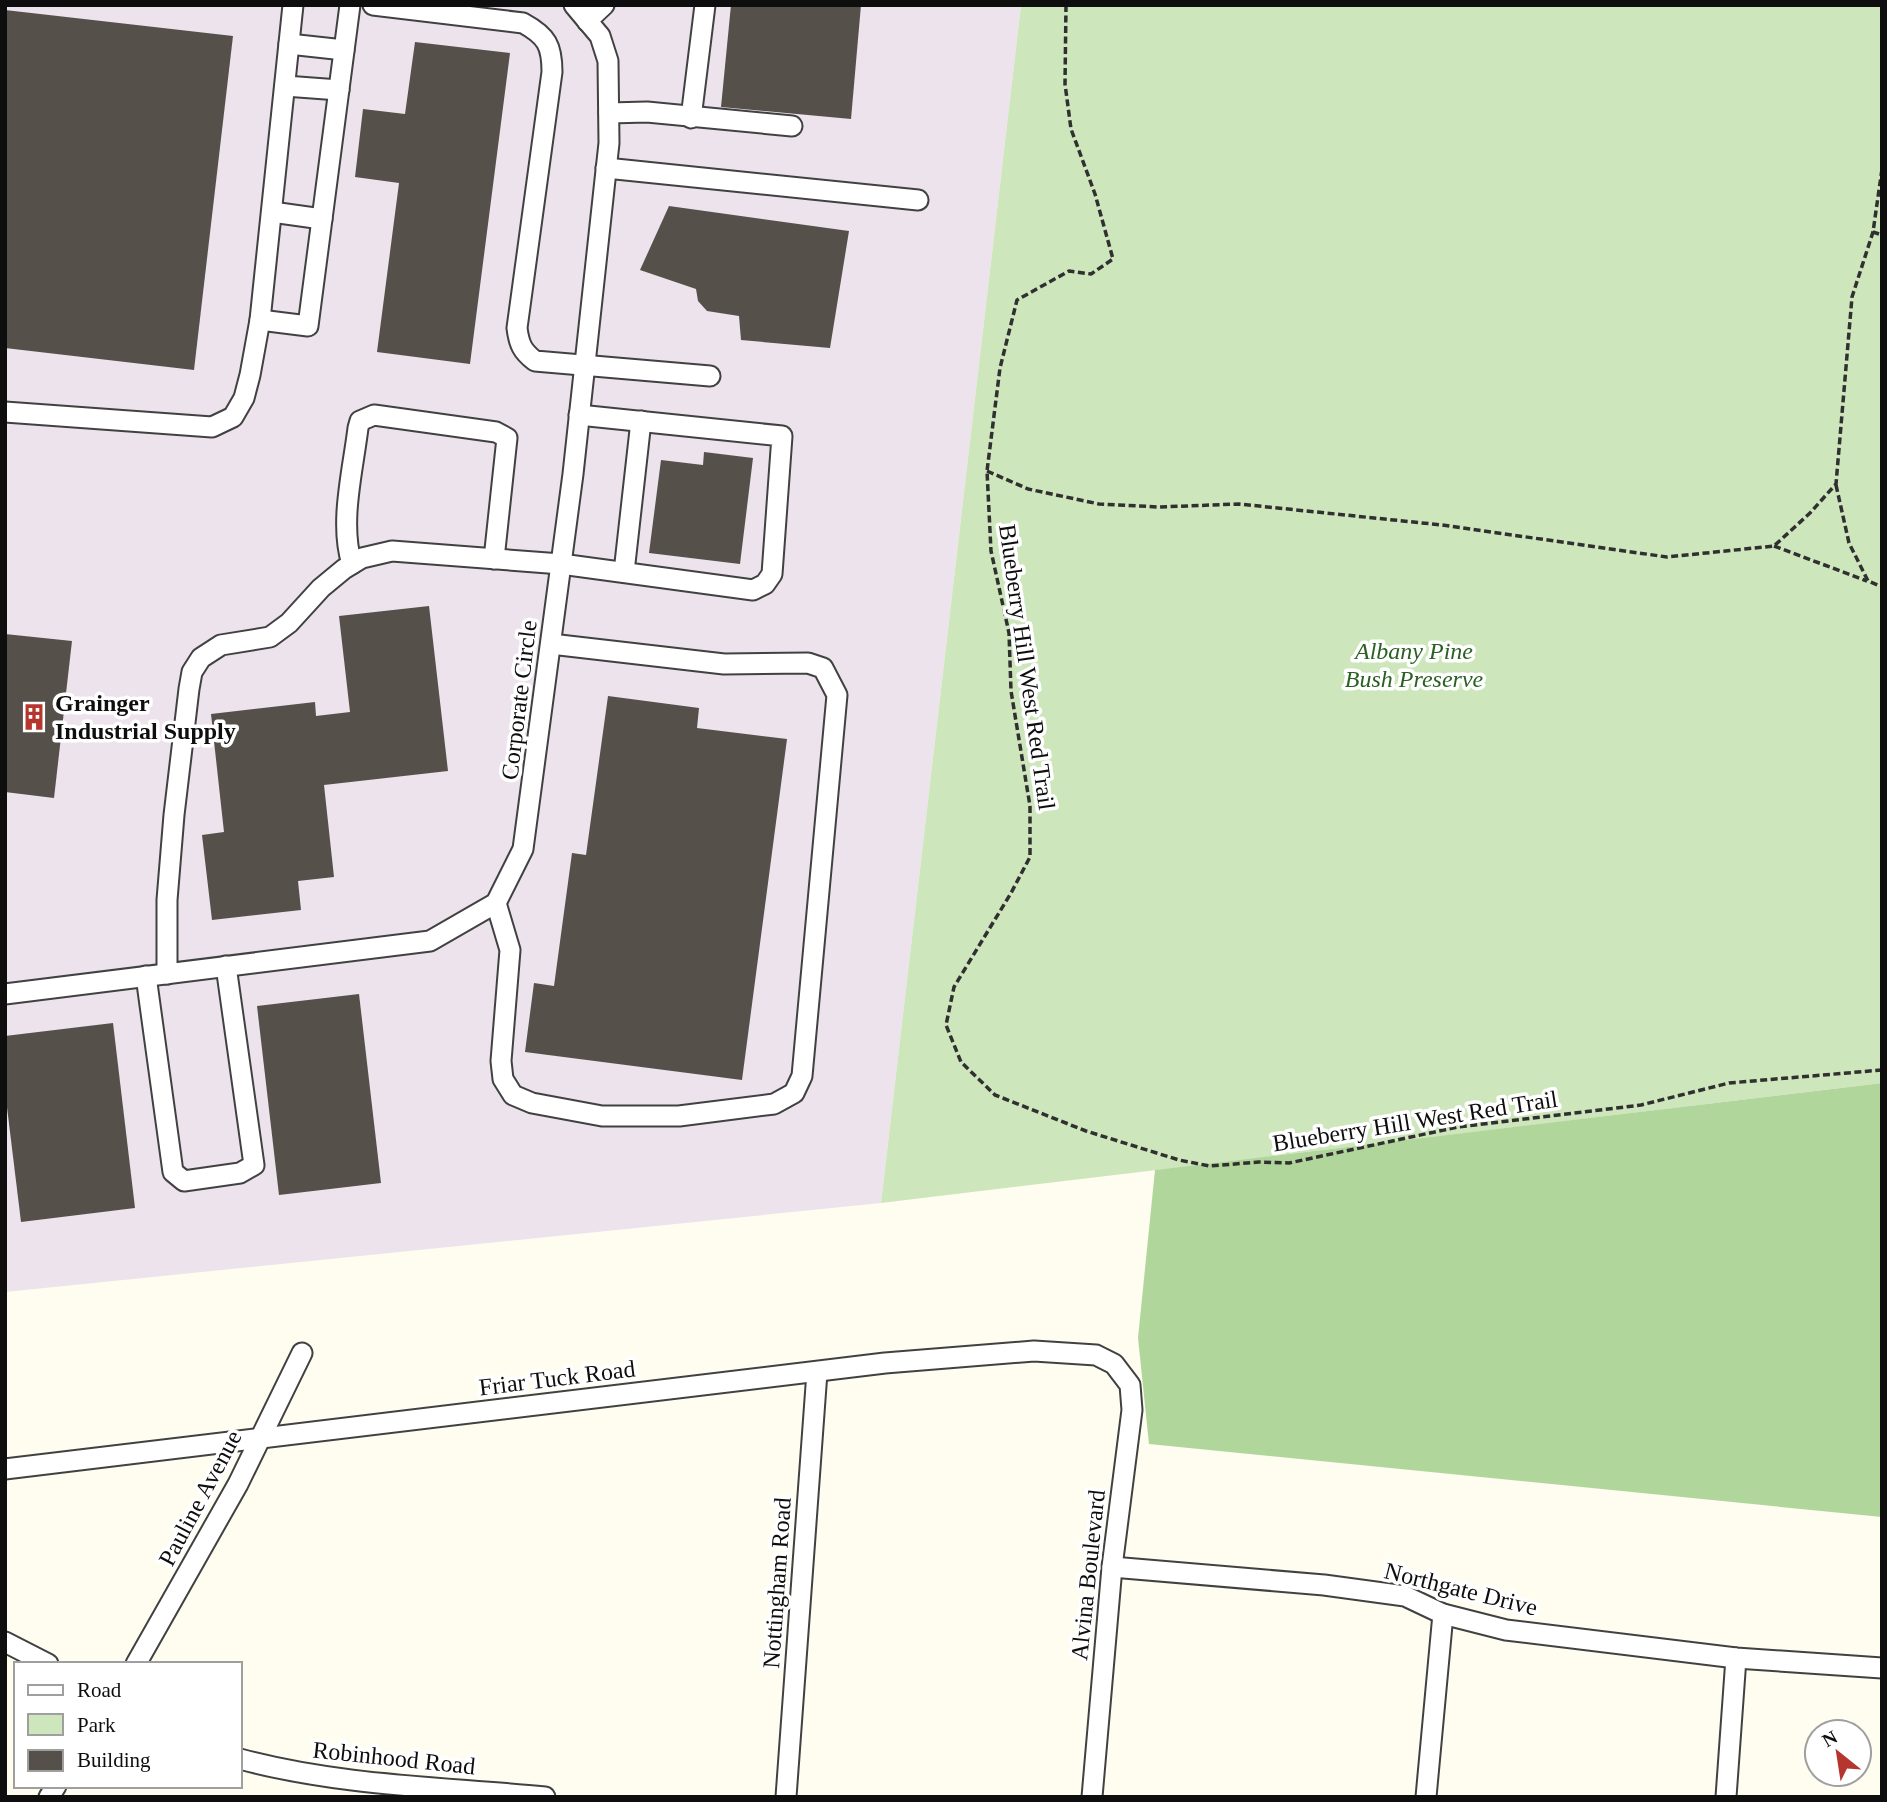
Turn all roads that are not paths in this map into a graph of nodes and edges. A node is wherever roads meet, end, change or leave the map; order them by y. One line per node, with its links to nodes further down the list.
1 (293, 5): 8 (street)
2 (350, 5): 9 (street)
3 (373, 5): 20 (street)
4 (573, 5): 7 (street, Corporate Circle)
5 (604, 5): 7 (street)
6 (705, 5): 13 (street)
7 (587, 21): 12 (street, Corporate Circle)
8 (289, 44): 9 (street); 10 (street)
9 (344, 50): 11 (street)
10 (285, 86): 11 (street); 17 (street)
11 (339, 90): 18 (street)
12 (609, 113): 13 (street); 15 (street, Corporate Circle)
13 (691, 118): 14 (street)
14 (792, 126)
15 (606, 168): 16 (street); 20 (street, Corporate Circle)
16 (918, 200)
17 (272, 212): 18 (street); 19 (street)
18 (322, 219): 19 (street)
19 (260, 320): 22 (street)
20 (585, 365): 21 (street); 23 (street, Corporate Circle)
21 (710, 376)
22 (5, 412)
23 (579, 415): 24 (street); 27 (street, Corporate Circle)
24 (640, 421): 28 (street); 28 (street)
25 (494, 559): 26 (street); 26 (street); 27 (street)
26 (352, 564): 32 (street)
27 (561, 564): 28 (street); 29 (street, Corporate Circle)
28 (624, 572)
29 (551, 644): 30 (street, Corporate Circle); 30 (street)
30 (496, 903): 31 (street)
31 (226, 966): 32 (street); 33 (street)
32 (167, 974): 33 (street)
33 (146, 976): 34 (street)
34 (5, 994)
35 (302, 1353): 38 (street, Pauline Avenue)
36 (1114, 1364): 37 (street, Friar Tuck Road); 40 (street, Alvina Boulevard)
37 (817, 1372): 38 (street, Friar Tuck Road); 49 (street, Nottingham Road)
38 (260, 1437): 39 (street, Friar Tuck Road); 45 (street, Pauline Avenue)
39 (5, 1469)
40 (1112, 1567): 41 (street, Northgate Drive); 50 (street, Alvina Boulevard)
41 (1443, 1614): 43 (street, Northgate Drive); 51 (street)
42 (5, 1642): 44 (street)
43 (1736, 1658): 46 (street, Northgate Drive); 52 (street)
44 (44, 1662)
45 (137, 1662)
46 (1882, 1668)
47 (242, 1760): 48 (street, Robinhood Road)
48 (545, 1797)
49 (786, 1797)
50 (1092, 1797)
51 (1426, 1797)
52 (1726, 1797)

